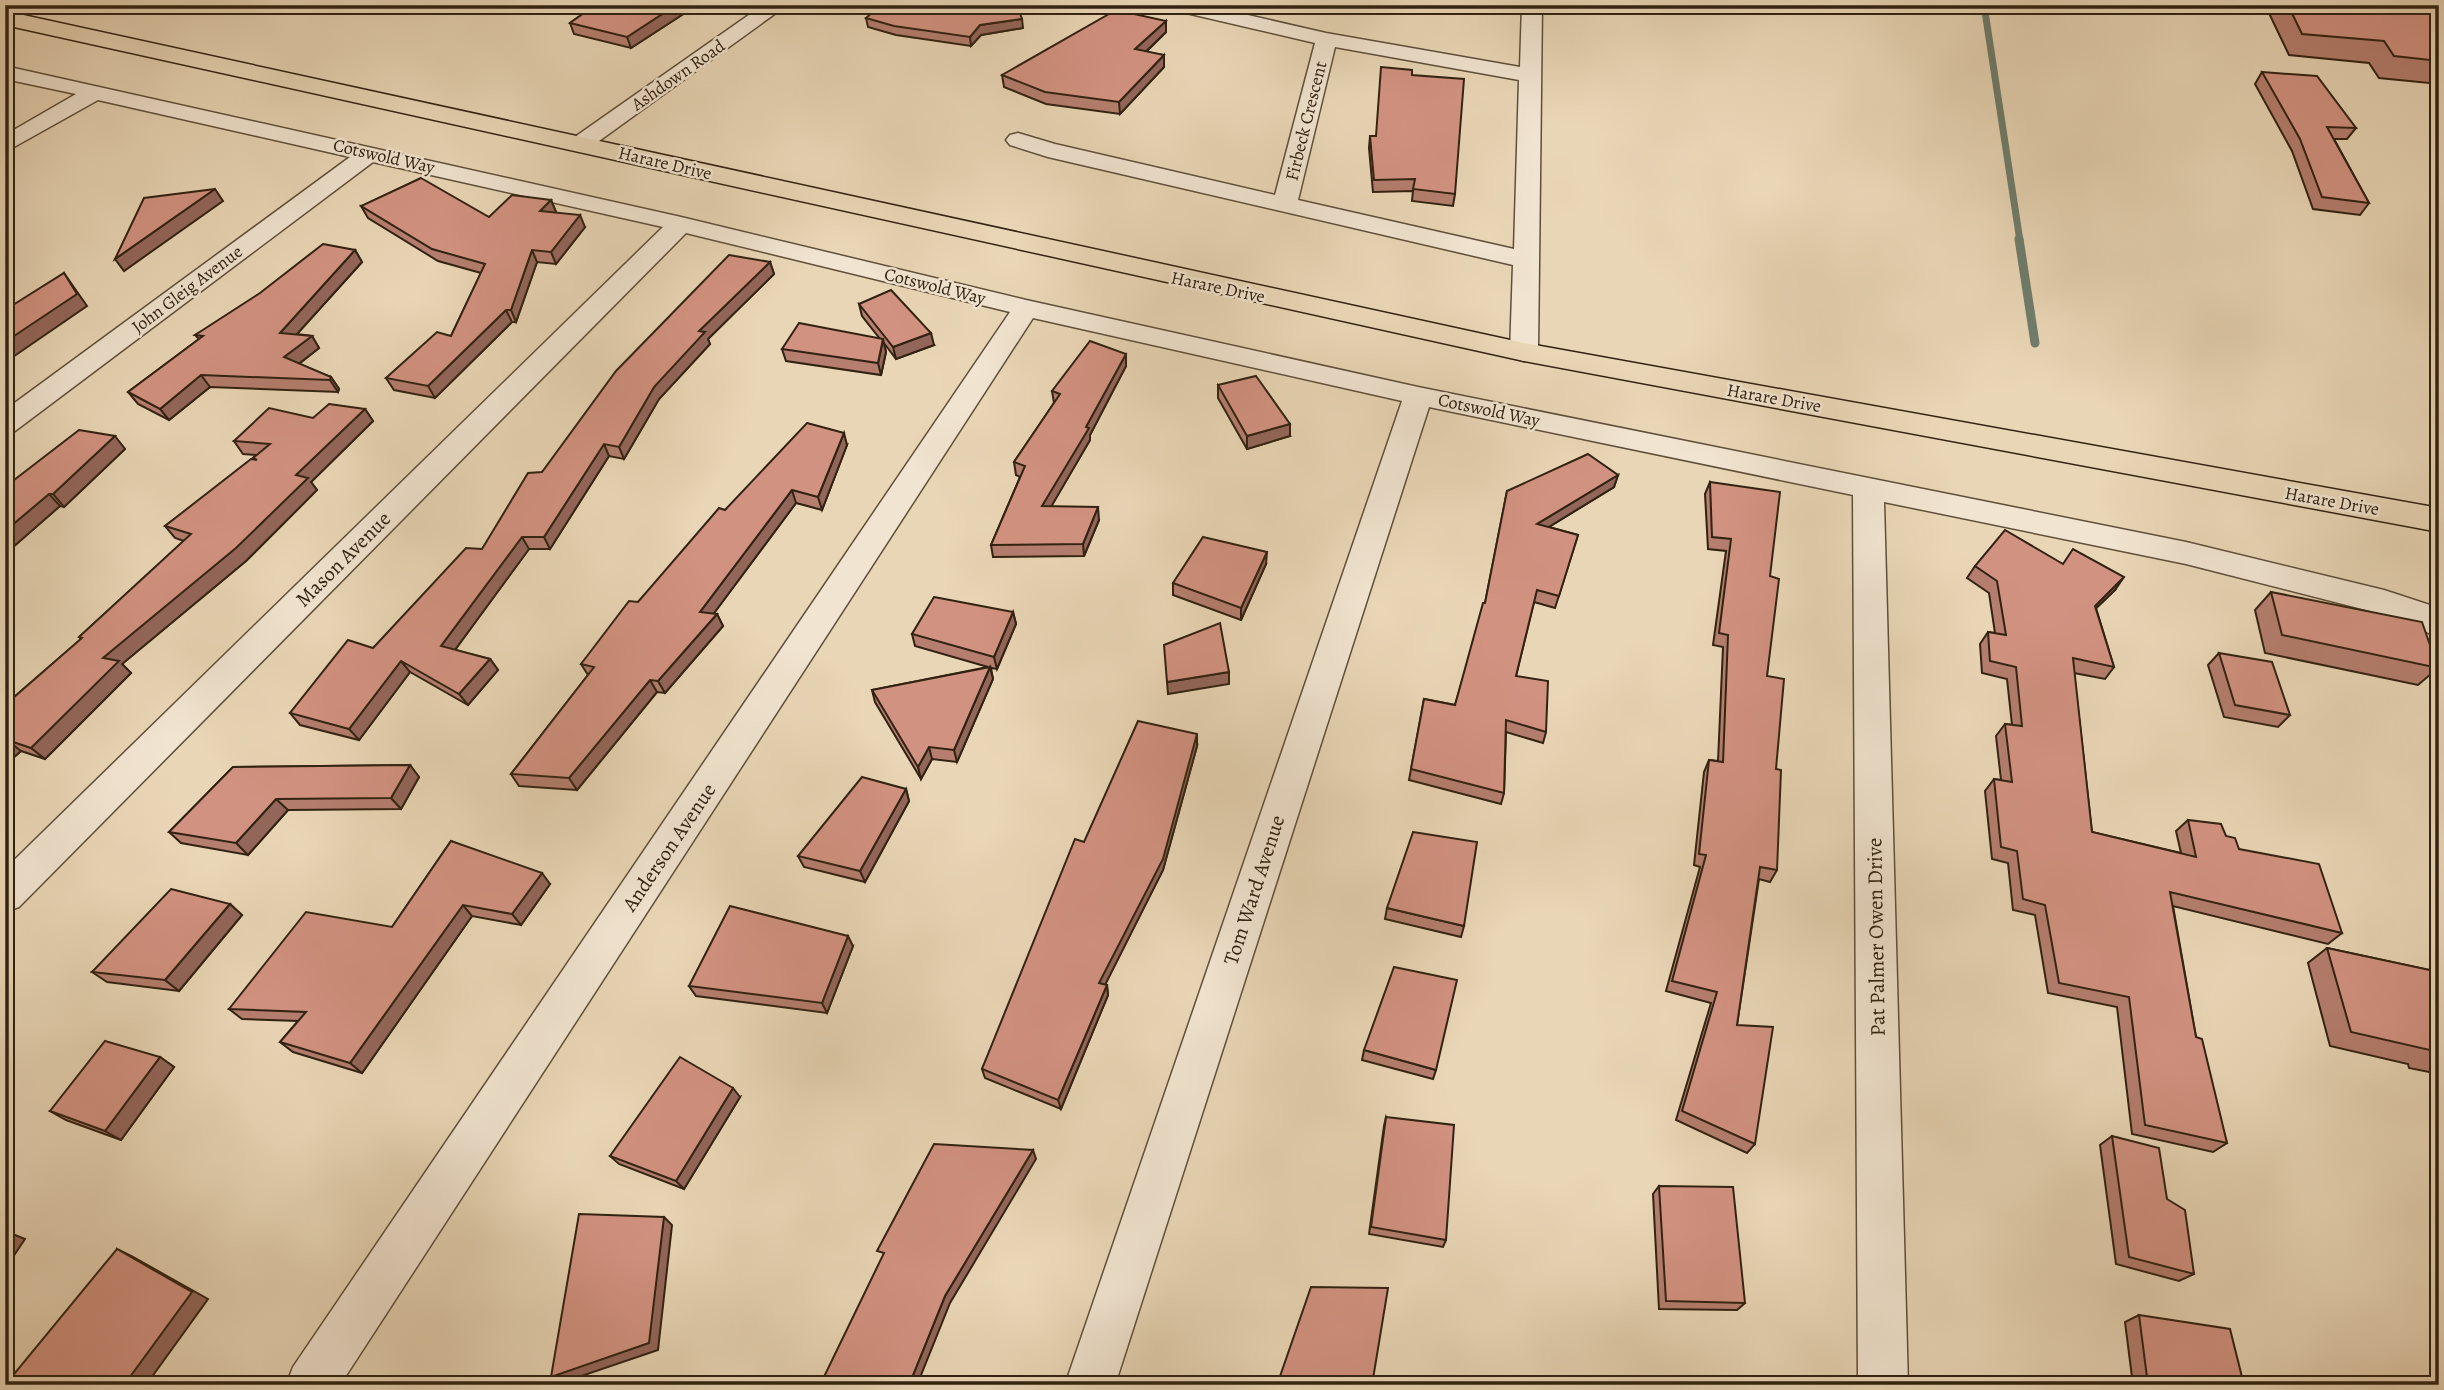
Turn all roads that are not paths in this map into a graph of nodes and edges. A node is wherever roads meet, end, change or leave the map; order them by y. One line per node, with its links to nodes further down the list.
1 (777, 5): 10 (street, Ashdown Road)
2 (1176, 5): 5 (street)
3 (1532, 5): 7 (street)
4 (6, 18): 10 (main road, Harare Drive)
5 (1326, 39): 7 (street); 13 (street, Firbeck Crescent)
6 (5, 72): 8 (street, Cotswold Way)
7 (1528, 75): 15 (street)
8 (94, 93): 11 (street); 12 (street, Cotswold Way)
9 (1018, 140): 13 (street)
10 (580, 144): 17 (main road, Harare Drive)
11 (5, 145)
12 (370, 153): 14 (street, Cotswold Way); 19 (street, John Gleig Avenue)
13 (1285, 204): 15 (street)
14 (681, 224): 16 (street, Cotswold Way); 23 (street, Mason Avenue)
15 (1527, 260): 17 (street)
16 (1026, 308): 18 (street, Cotswold Way); 24 (street, Anderson Avenue)
17 (1524, 352): 21 (main road, Harare Drive)
18 (1418, 396): 20 (street, Cotswold Way); 25 (street, Tom Ward Avenue)
19 (5, 424)
20 (1868, 489): 22 (street, Cotswold Way); 26 (street, Pat Palmer Owen Drive)
21 (2439, 520)
22 (2439, 625)
23 (5, 895)
24 (311, 1385)
25 (1090, 1385)
26 (1883, 1385)

